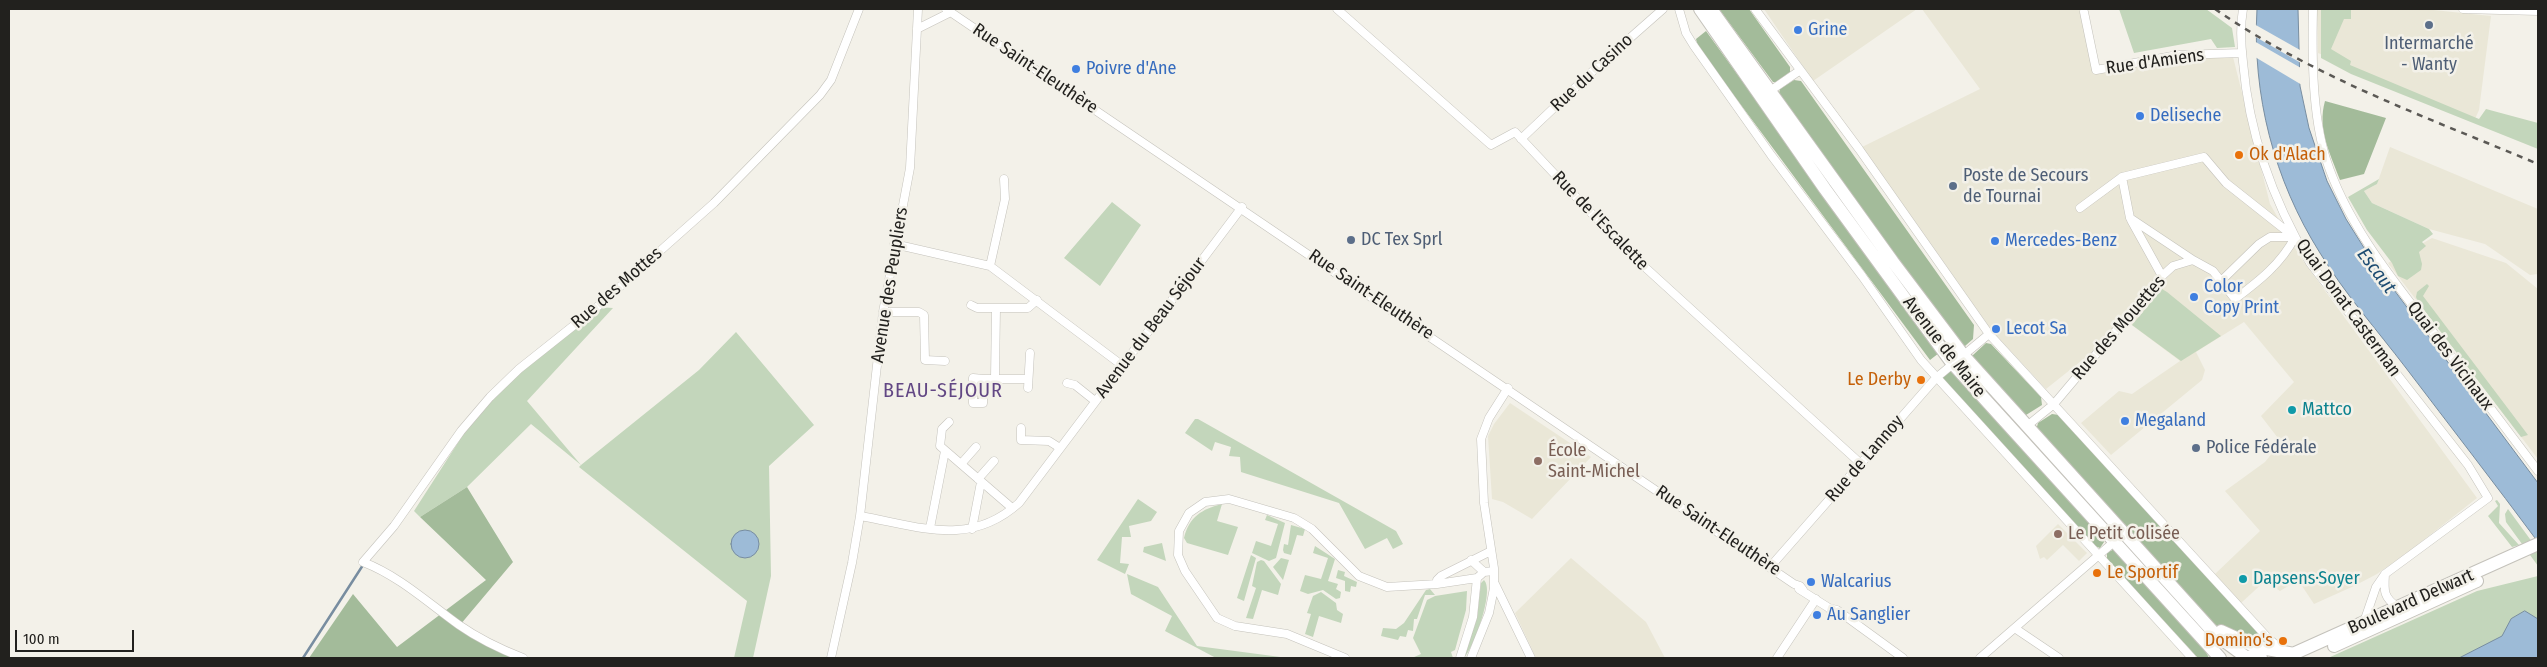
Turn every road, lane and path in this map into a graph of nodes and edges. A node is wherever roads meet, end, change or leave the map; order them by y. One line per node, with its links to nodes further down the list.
1 (859, 9): 86 (street, Rue des Mottes)
2 (918, 9): 15 (street, Avenue des Peupliers)
3 (1338, 9): 19 (street)
4 (1663, 9): 19 (street, Rue du Casino)
5 (1678, 9): 42 (street, Avenue de Maire)
6 (1700, 9): 39 (main road, Avenue de Maire)
7 (1711, 9): 18 (main road, Avenue de Maire)
8 (1755, 9): 17 (street)
9 (2243, 9): 16 (street, Quai Donat Casterman)
10 (2312, 9): 59 (street, Quai des Vicinaux)
11 (2463, 9): 13 (street)
12 (948, 10): 15 (street); 22 (street, Rue Saint-Eleuthère)
13 (2538, 11)
14 (2084, 12): 16 (street, Rue d'Amiens)
15 (917, 29): 26 (street, Avenue des Peupliers)
16 (2242, 53): 25 (street, Quai Donat Casterman)
17 (1799, 71): 18 (street); 35 (street)
18 (1770, 91): 37 (main road, Avenue de Maire)
19 (1521, 139): 58 (street, Rue de l'Escalette)
20 (2122, 177): 23 (street); 24 (street); 25 (street)
21 (1004, 179): 28 (street)
22 (1242, 207): 40 (street, Avenue du Beau Séjour); 47 (street, Rue Saint-Eleuthère)
23 (2080, 208)
24 (2130, 218): 27 (street); 29 (street)
25 (2295, 237): 30 (street); 30 (street); 75 (street, Quai Donat Casterman)
26 (894, 244): 28 (street); 34 (street, Avenue des Peupliers)
27 (2193, 260): 29 (street, Rue des Mouettes); 30 (street)
28 (990, 266): 31 (street)
29 (2162, 276): 49 (street, Rue des Mouettes)
30 (2222, 281)
31 (1037, 300): 33 (street); 40 (street)
32 (971, 305): 33 (street)
33 (996, 308): 41 (street)
34 (884, 312): 38 (street); 62 (street, Avenue des Peupliers)
35 (1989, 334): 37 (street, Rue de Lannoy); 49 (street)
36 (1030, 353): 44 (street)
37 (1964, 356): 39 (street, Rue de Lannoy); 51 (main road, Avenue de Maire)
38 (945, 361)
39 (1952, 363): 42 (street, Rue de Lannoy); 65 (main road, Avenue de Maire)
40 (1123, 366): 48 (street, Avenue du Beau Séjour)
41 (995, 378): 43 (street); 44 (street)
42 (1936, 378): 58 (street, Rue de Lannoy); 69 (street, Avenue de Maire)
43 (984, 379)
44 (1028, 379): 46 (street)
45 (1067, 383): 48 (street)
46 (1028, 388)
47 (1508, 388): 67 (street); 72 (street, Rue Saint-Eleuthère)
48 (1095, 401): 54 (street, Avenue du Beau Séjour)
49 (2054, 404): 51 (street); 85 (street)
50 (948, 422): 55 (street)
51 (2027, 426): 82 (main road, Avenue de Maire)
52 (1021, 428): 54 (street)
53 (976, 447): 57 (street)
54 (1060, 448): 61 (street, Avenue du Beau Séjour)
55 (945, 451): 57 (street); 63 (street)
56 (994, 462): 60 (street)
57 (961, 464): 60 (street)
58 (1860, 464): 72 (street, Rue de Lannoy)
59 (2538, 471)
60 (980, 480): 61 (street); 64 (street)
61 (1012, 508): 64 (street, Avenue du Beau Séjour)
62 (860, 516): 63 (street, Avenue du Beau Séjour); 87 (street, Avenue des Peupliers)
63 (930, 528): 64 (street, Avenue du Beau Séjour)
64 (972, 529)
65 (2115, 541): 69 (street); 84 (main road, Avenue de Maire)
66 (2538, 544): 71 (main road, Boulevard Delwart)
67 (1491, 551): 70 (street); 73 (street)
68 (2538, 551): 71 (main road, Boulevard Delwart)
69 (2098, 556): 83 (street); 96 (street, Avenue de Maire)
70 (1471, 560): 74 (street); 78 (street)
71 (2509, 561): 80 (main road, Boulevard Delwart); 85 (main road, Boulevard Delwart)
72 (1770, 567): 79 (street, Rue Saint-Eleuthère)
73 (1494, 571): 74 (street); 77 (street)
74 (1484, 572): 76 (street)
75 (2385, 574): 80 (street); 81 (street)
76 (1478, 578): 78 (street); 89 (street)
77 (1494, 582): 90 (street); 91 (street)
78 (1437, 584): 88 (street)
79 (1816, 600): 92 (street); 93 (street, Rue Saint-Eleuthère)
80 (2398, 607): 81 (main road, Boulevard Delwart)
81 (2364, 622): 85 (main road, Boulevard Delwart)
82 (2208, 624): 85 (main road); 99 (main road, Avenue de Maire)
83 (2016, 628): 94 (street); 95 (street)
84 (2208, 645): 97 (main road); 98 (main road, Avenue de Maire)
85 (2292, 656)
86 (523, 658)
87 (831, 658)
88 (1345, 658)
89 (1460, 658)
90 (1471, 658)
91 (1531, 658)
92 (1777, 658)
93 (1903, 658)
94 (1980, 658)
95 (2058, 658)
96 (2192, 658)
97 (2213, 658)
98 (2220, 658)
99 (2244, 658): 100 (main road)
100 (2261, 658): 101 (main road)
101 (2266, 658)

